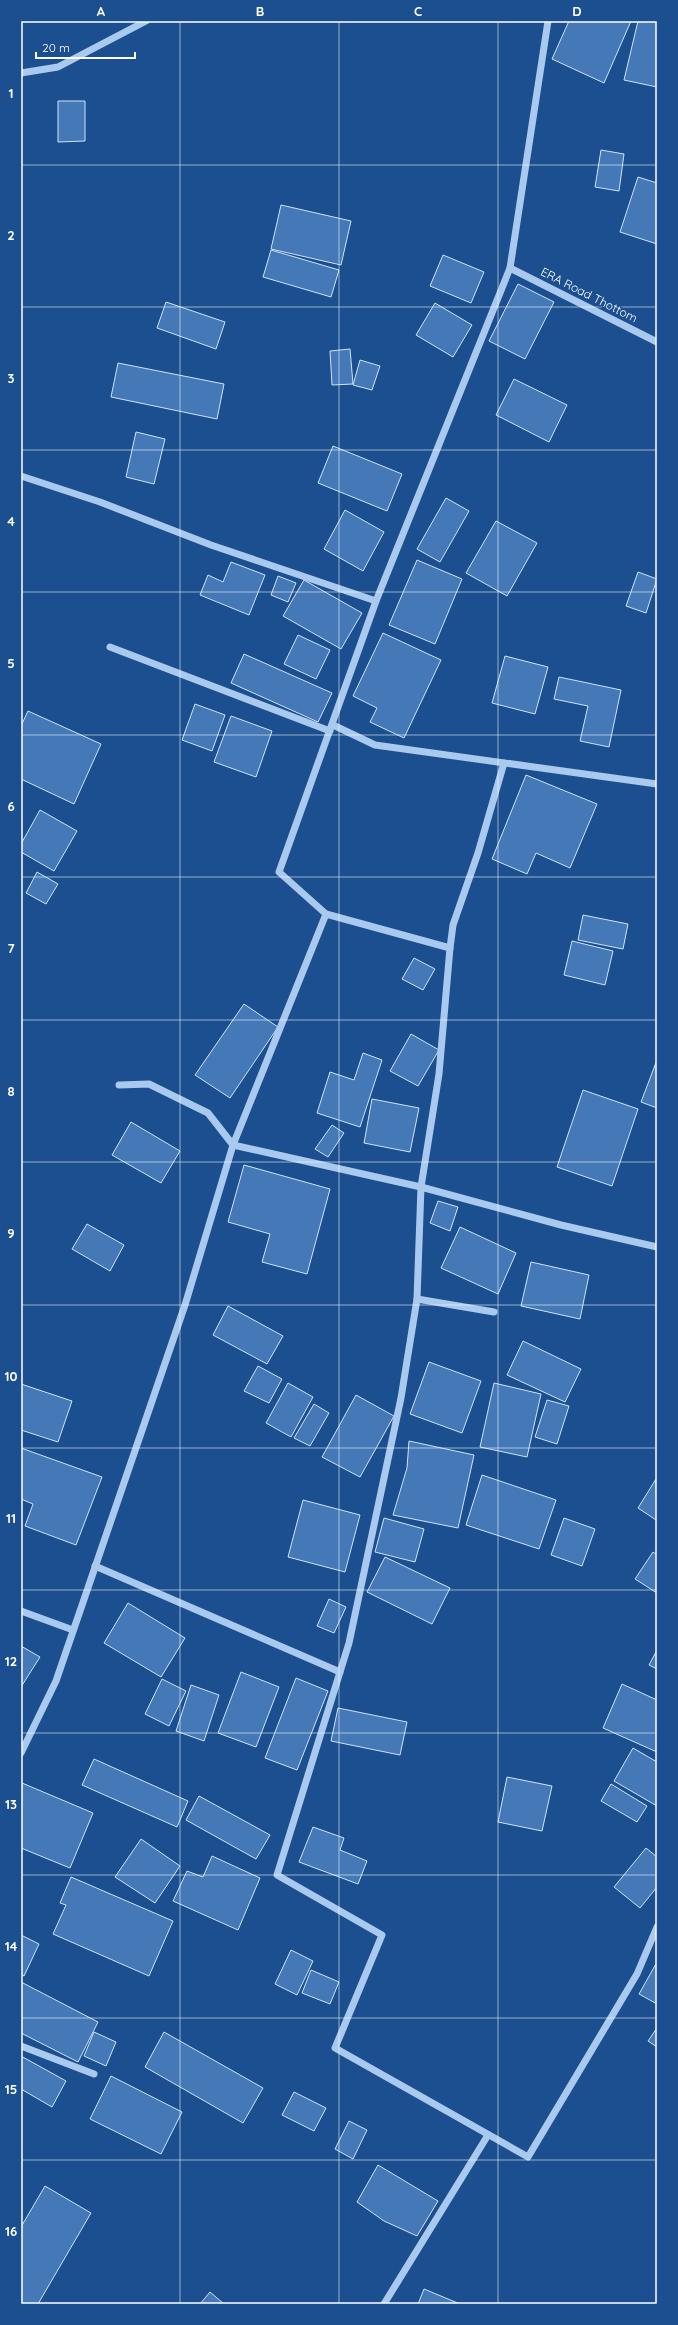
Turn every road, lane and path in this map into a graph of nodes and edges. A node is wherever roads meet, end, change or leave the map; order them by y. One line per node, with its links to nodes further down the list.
1 (146, 21): 3 (street)
2 (548, 21): 4 (street)
3 (21, 73)
4 (510, 268): 6 (street, ERA Road Thottom); 9 (street)
5 (657, 336): 6 (street)
6 (649, 338): 7 (street, ERA Road Thottom)
7 (657, 342)
8 (21, 476): 9 (street)
9 (376, 601): 11 (street)
10 (110, 647): 11 (street)
11 (332, 728): 12 (street); 14 (street)
12 (504, 762): 13 (street); 15 (street)
13 (657, 784)
14 (326, 914): 15 (street); 17 (street)
15 (450, 948): 18 (street)
16 (119, 1085): 17 (street)
17 (233, 1145): 18 (street); 22 (street)
18 (421, 1187): 19 (street); 20 (street)
19 (657, 1247)
20 (416, 1299): 21 (street); 25 (street)
21 (494, 1312)
22 (96, 1566): 24 (street); 25 (street)
23 (21, 1611): 24 (street)
24 (73, 1630): 26 (street)
25 (340, 1672): 30 (street)
26 (21, 1753)
27 (657, 1927): 30 (street)
28 (21, 2046): 29 (street)
29 (94, 2074)
30 (488, 2135): 31 (street)
31 (384, 2304)

